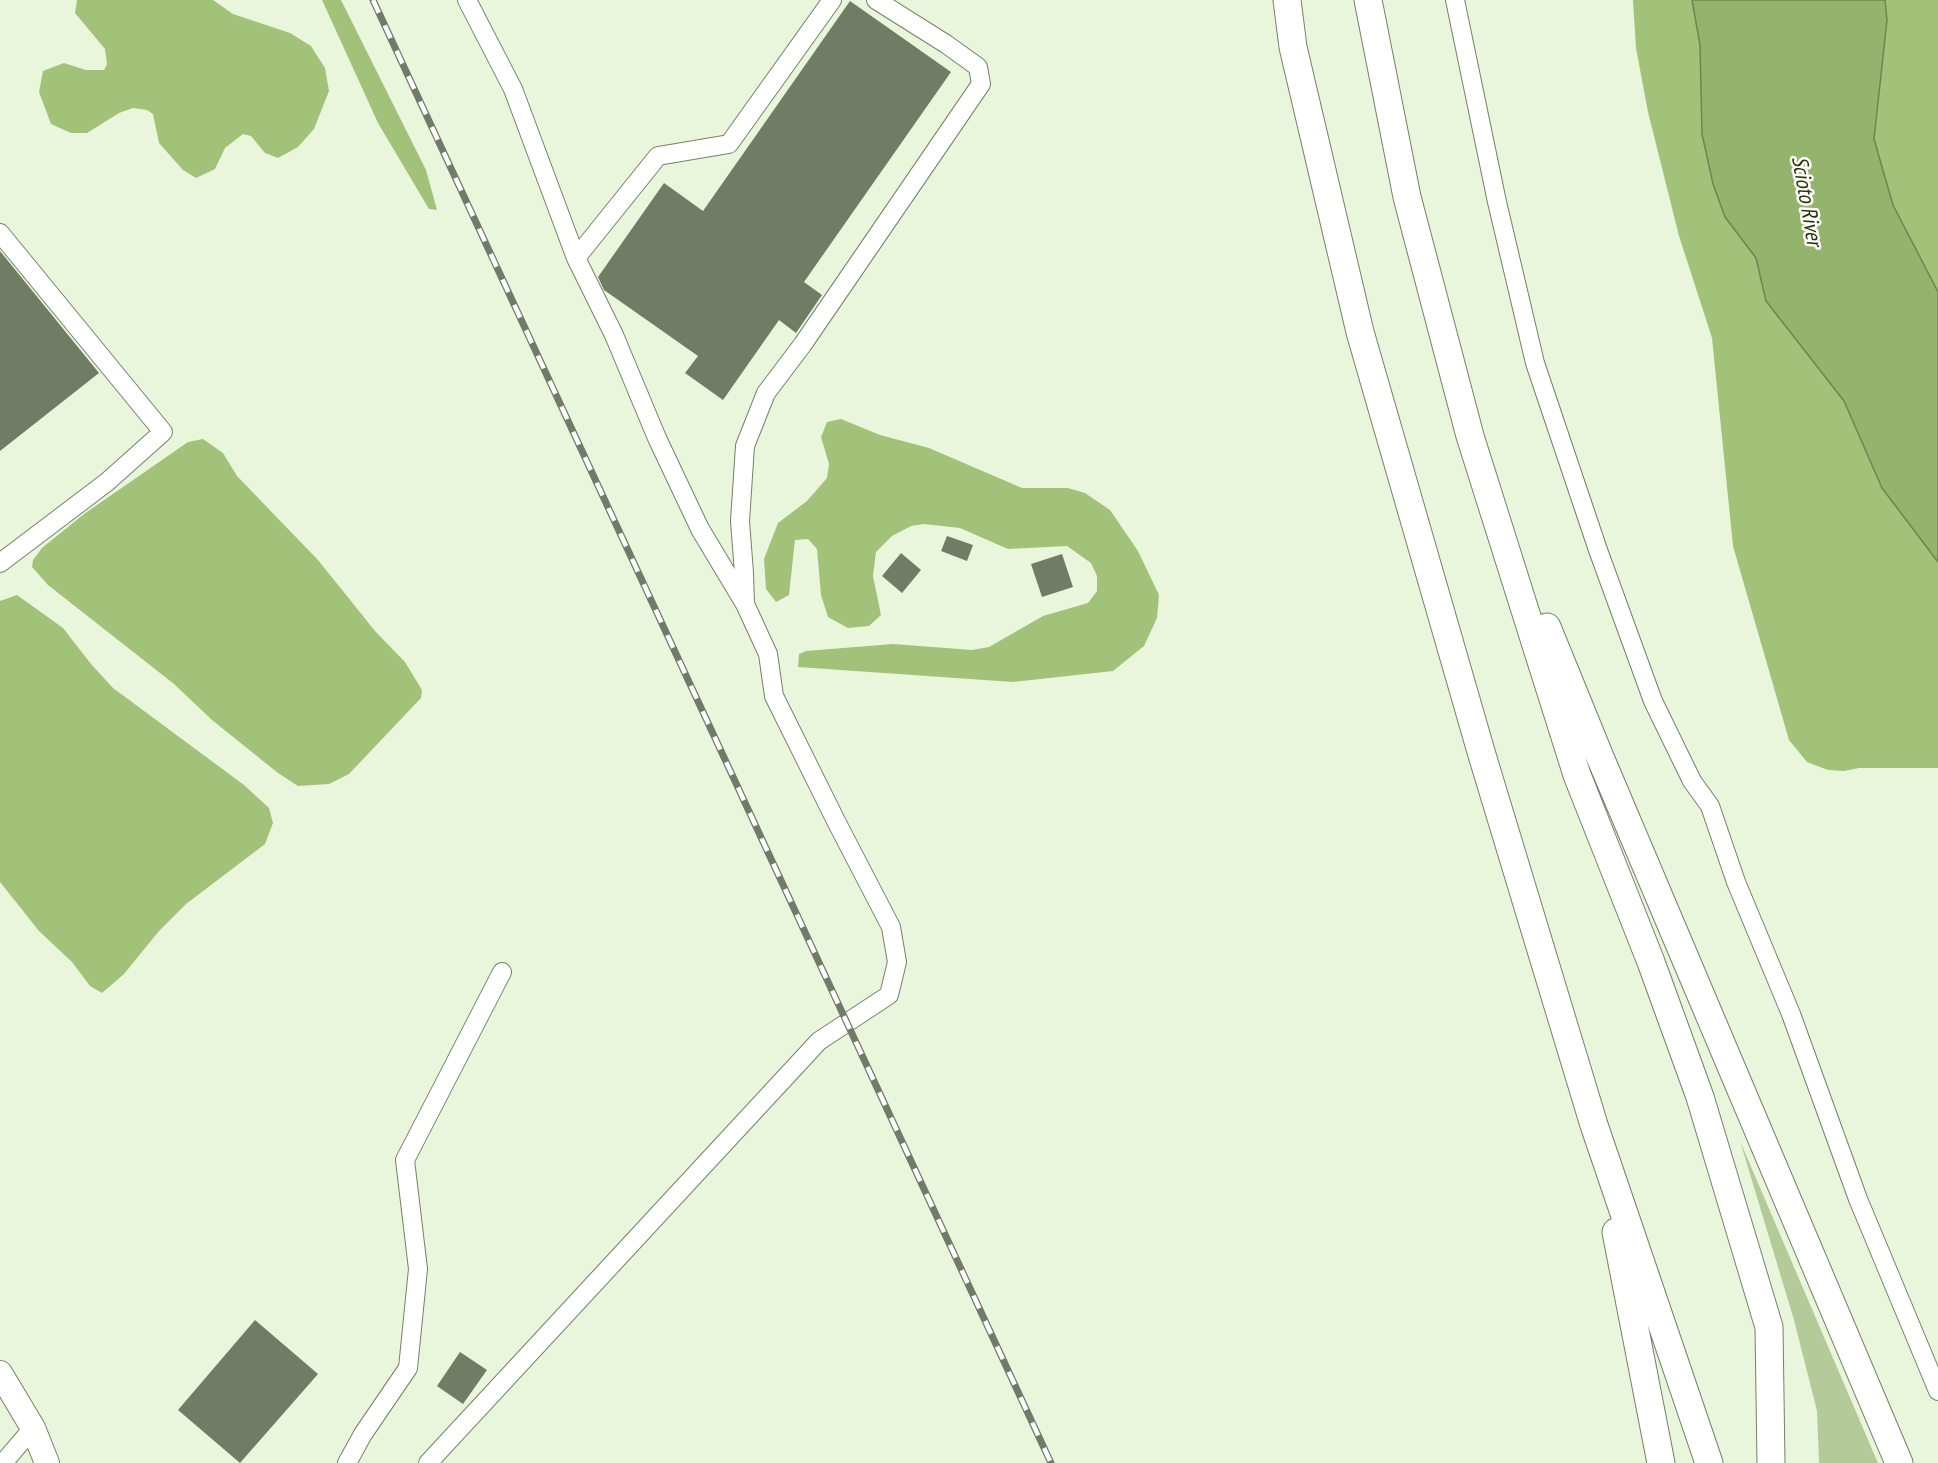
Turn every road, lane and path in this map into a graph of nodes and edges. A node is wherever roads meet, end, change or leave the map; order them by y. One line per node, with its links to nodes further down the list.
1 (467, 0): 8 (street)
2 (832, 0): 8 (street)
3 (876, 0): 11 (street)
4 (1287, 0): 13 (highway)
5 (1368, 0): 9 (highway)
6 (1455, 0): 15 (street)
7 (0, 233): 10 (street)
8 (576, 258): 11 (street)
9 (1470, 436): 23 (highway); 24 (highway)
10 (0, 563)
11 (745, 604): 20 (street)
12 (502, 972): 19 (street)
13 (1594, 1125): 21 (highway); 22 (highway)
14 (0, 1373): 16 (main road)
15 (1938, 1391)
16 (33, 1428): 17 (street); 18 (main road)
17 (3, 1463)
18 (47, 1463)
19 (347, 1463)
20 (428, 1463)
21 (1661, 1463)
22 (1709, 1463)
23 (1771, 1463)
24 (1899, 1463)

